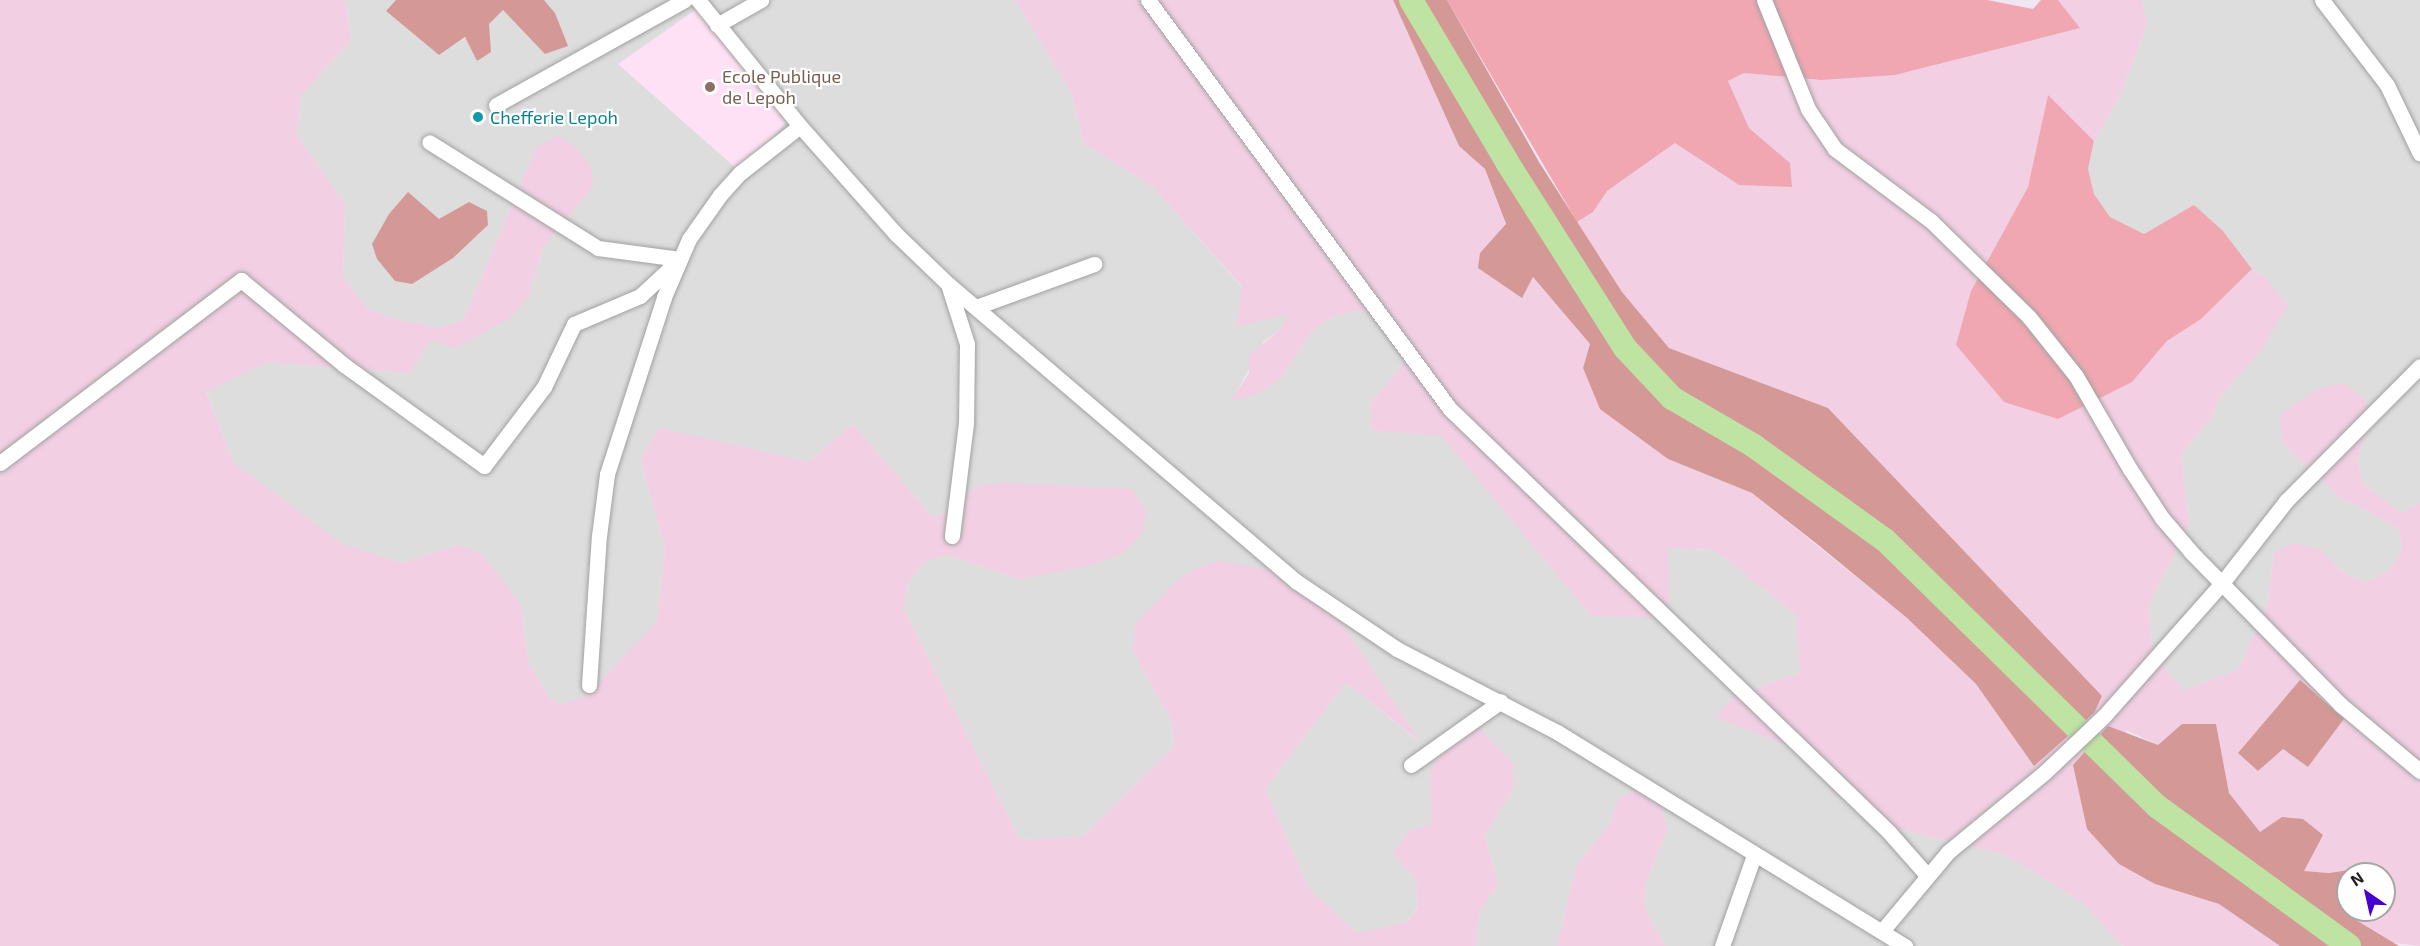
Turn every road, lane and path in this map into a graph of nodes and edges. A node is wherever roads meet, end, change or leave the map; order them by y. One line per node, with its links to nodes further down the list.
1 (685, 0): 8 (street)
2 (698, 0): 7 (street)
3 (761, 0): 7 (street)
4 (1148, 0): 25 (street)
5 (1764, 0): 19 (street)
6 (2322, 0): 11 (street)
7 (717, 24): 9 (street)
8 (496, 105)
9 (800, 126): 12 (street); 14 (street)
10 (429, 142): 12 (street)
11 (2420, 154)
12 (680, 259): 17 (street); 20 (street)
13 (1094, 264): 15 (street)
14 (948, 284): 15 (street); 18 (street)
15 (976, 307): 21 (street)
16 (2420, 366): 19 (street)
17 (0, 463)
18 (952, 536)
19 (2222, 583): 23 (street); 25 (street)
20 (589, 685)
21 (1501, 701): 22 (street); 24 (street)
22 (1411, 765)
23 (2420, 771)
24 (1754, 855): 26 (street); 27 (street)
25 (1926, 874): 26 (street)
26 (1882, 931): 28 (street)
27 (1722, 946)
28 (1905, 946)

